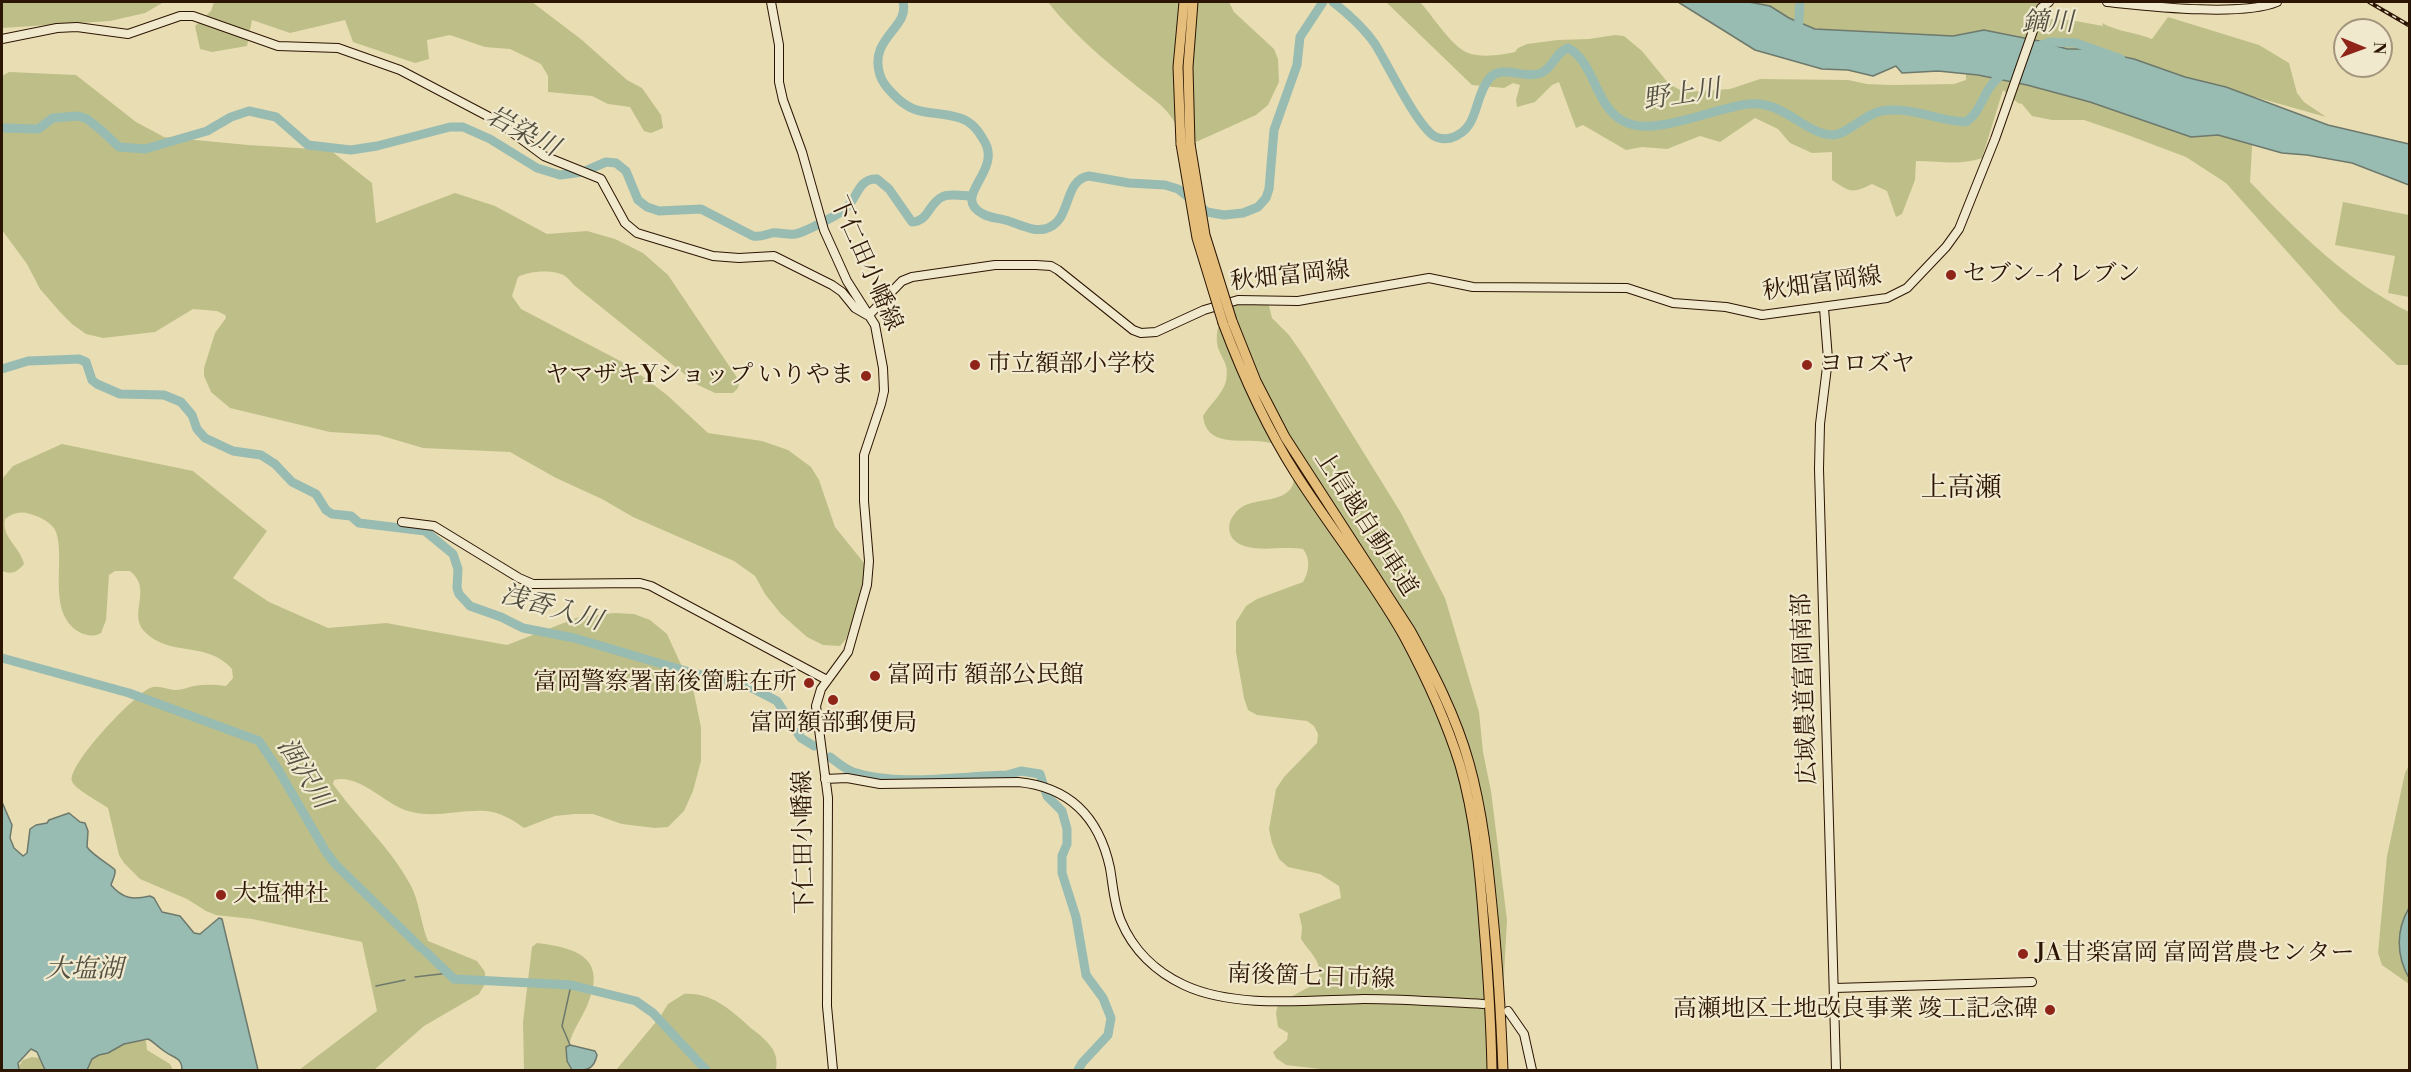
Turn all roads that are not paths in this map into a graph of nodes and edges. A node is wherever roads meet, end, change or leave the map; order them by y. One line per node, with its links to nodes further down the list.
1 (771, 2): 10 (main road, 下仁田小幡線)
2 (1184, 2): 8 (highway, 上信越自動車道)
3 (1193, 2): 8 (highway, 上信越自動車道)
4 (2049, 2): 9 (main road, 秋畑富岡線)
5 (2107, 2): 6 (main road)
6 (2277, 2)
7 (2, 39): 10 (main road)
8 (1185, 144): 11 (highway, 上信越自動車道, bridge)
9 (1824, 308): 10 (main road, 秋畑富岡線); 16 (main road, 広域農道富岡南部)
10 (869, 315): 13 (main road, 下仁田小幡線)
11 (1227, 322): 20 (highway, 上信越自動車道); 21 (highway, 上信越自動車道)
12 (402, 522): 13 (main road)
13 (827, 680): 14 (main road, 下仁田小幡線)
14 (825, 779): 17 (main road, 南後箇七日市線); 19 (main road, 下仁田小幡線)
15 (2032, 982): 16 (main road)
16 (1835, 988): 23 (main road, 広域農道富岡南部)
17 (1483, 1004)
18 (1509, 1011): 22 (main road)
19 (833, 1071)
20 (1492, 1071)
21 (1503, 1071)
22 (1532, 1071)
23 (1836, 1071)

